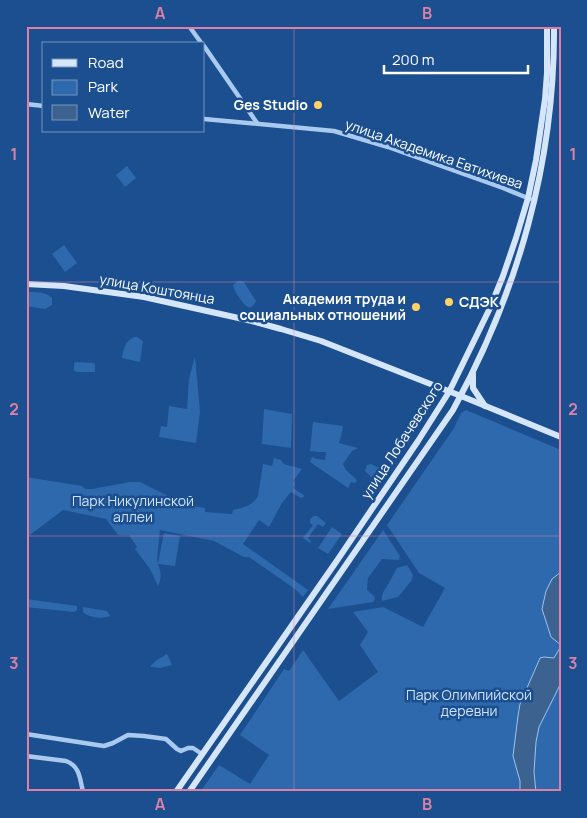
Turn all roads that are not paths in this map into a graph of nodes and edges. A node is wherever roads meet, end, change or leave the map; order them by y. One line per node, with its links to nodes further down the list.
1 (190, 26): 4 (street)
2 (547, 26): 10 (main road, улица Лобачевского)
3 (554, 26): 11 (main road, улица Лобачевского)
4 (201, 42)
5 (205, 48): 9 (street)
6 (26, 104): 7 (street)
7 (42, 106)
8 (205, 119): 9 (street, улица Академика Евтихиева)
9 (257, 124): 10 (street, улица Академика Евтихиева)
10 (528, 198): 11 (street, улица Академика Евтихиева); 14 (main road, улица Лобачевского)
11 (534, 204): 13 (main road, улица Лобачевского)
12 (26, 284): 14 (main road, улица Коштоянца)
13 (473, 371): 15 (main road, улица Лобачевского); 16 (main road)
14 (449, 392): 15 (main road, улица Коштоянца); 18 (main road, улица Лобачевского)
15 (461, 396): 16 (main road, улица Коштоянца); 19 (main road, улица Лобачевского)
16 (486, 406): 17 (main road, улица Коштоянца)
17 (561, 437)
18 (294, 622): 19 (street); 20 (main road, улица Лобачевского)
19 (303, 628): 21 (main road, улица Лобачевского)
20 (221, 726): 21 (street); 23 (main road, улица Лобачевского)
21 (230, 733): 27 (main road, улица Лобачевского)
22 (26, 734): 23 (street)
23 (202, 754): 26 (main road, улица Лобачевского)
24 (26, 756): 25 (street)
25 (83, 792)
26 (176, 792)
27 (189, 792)

